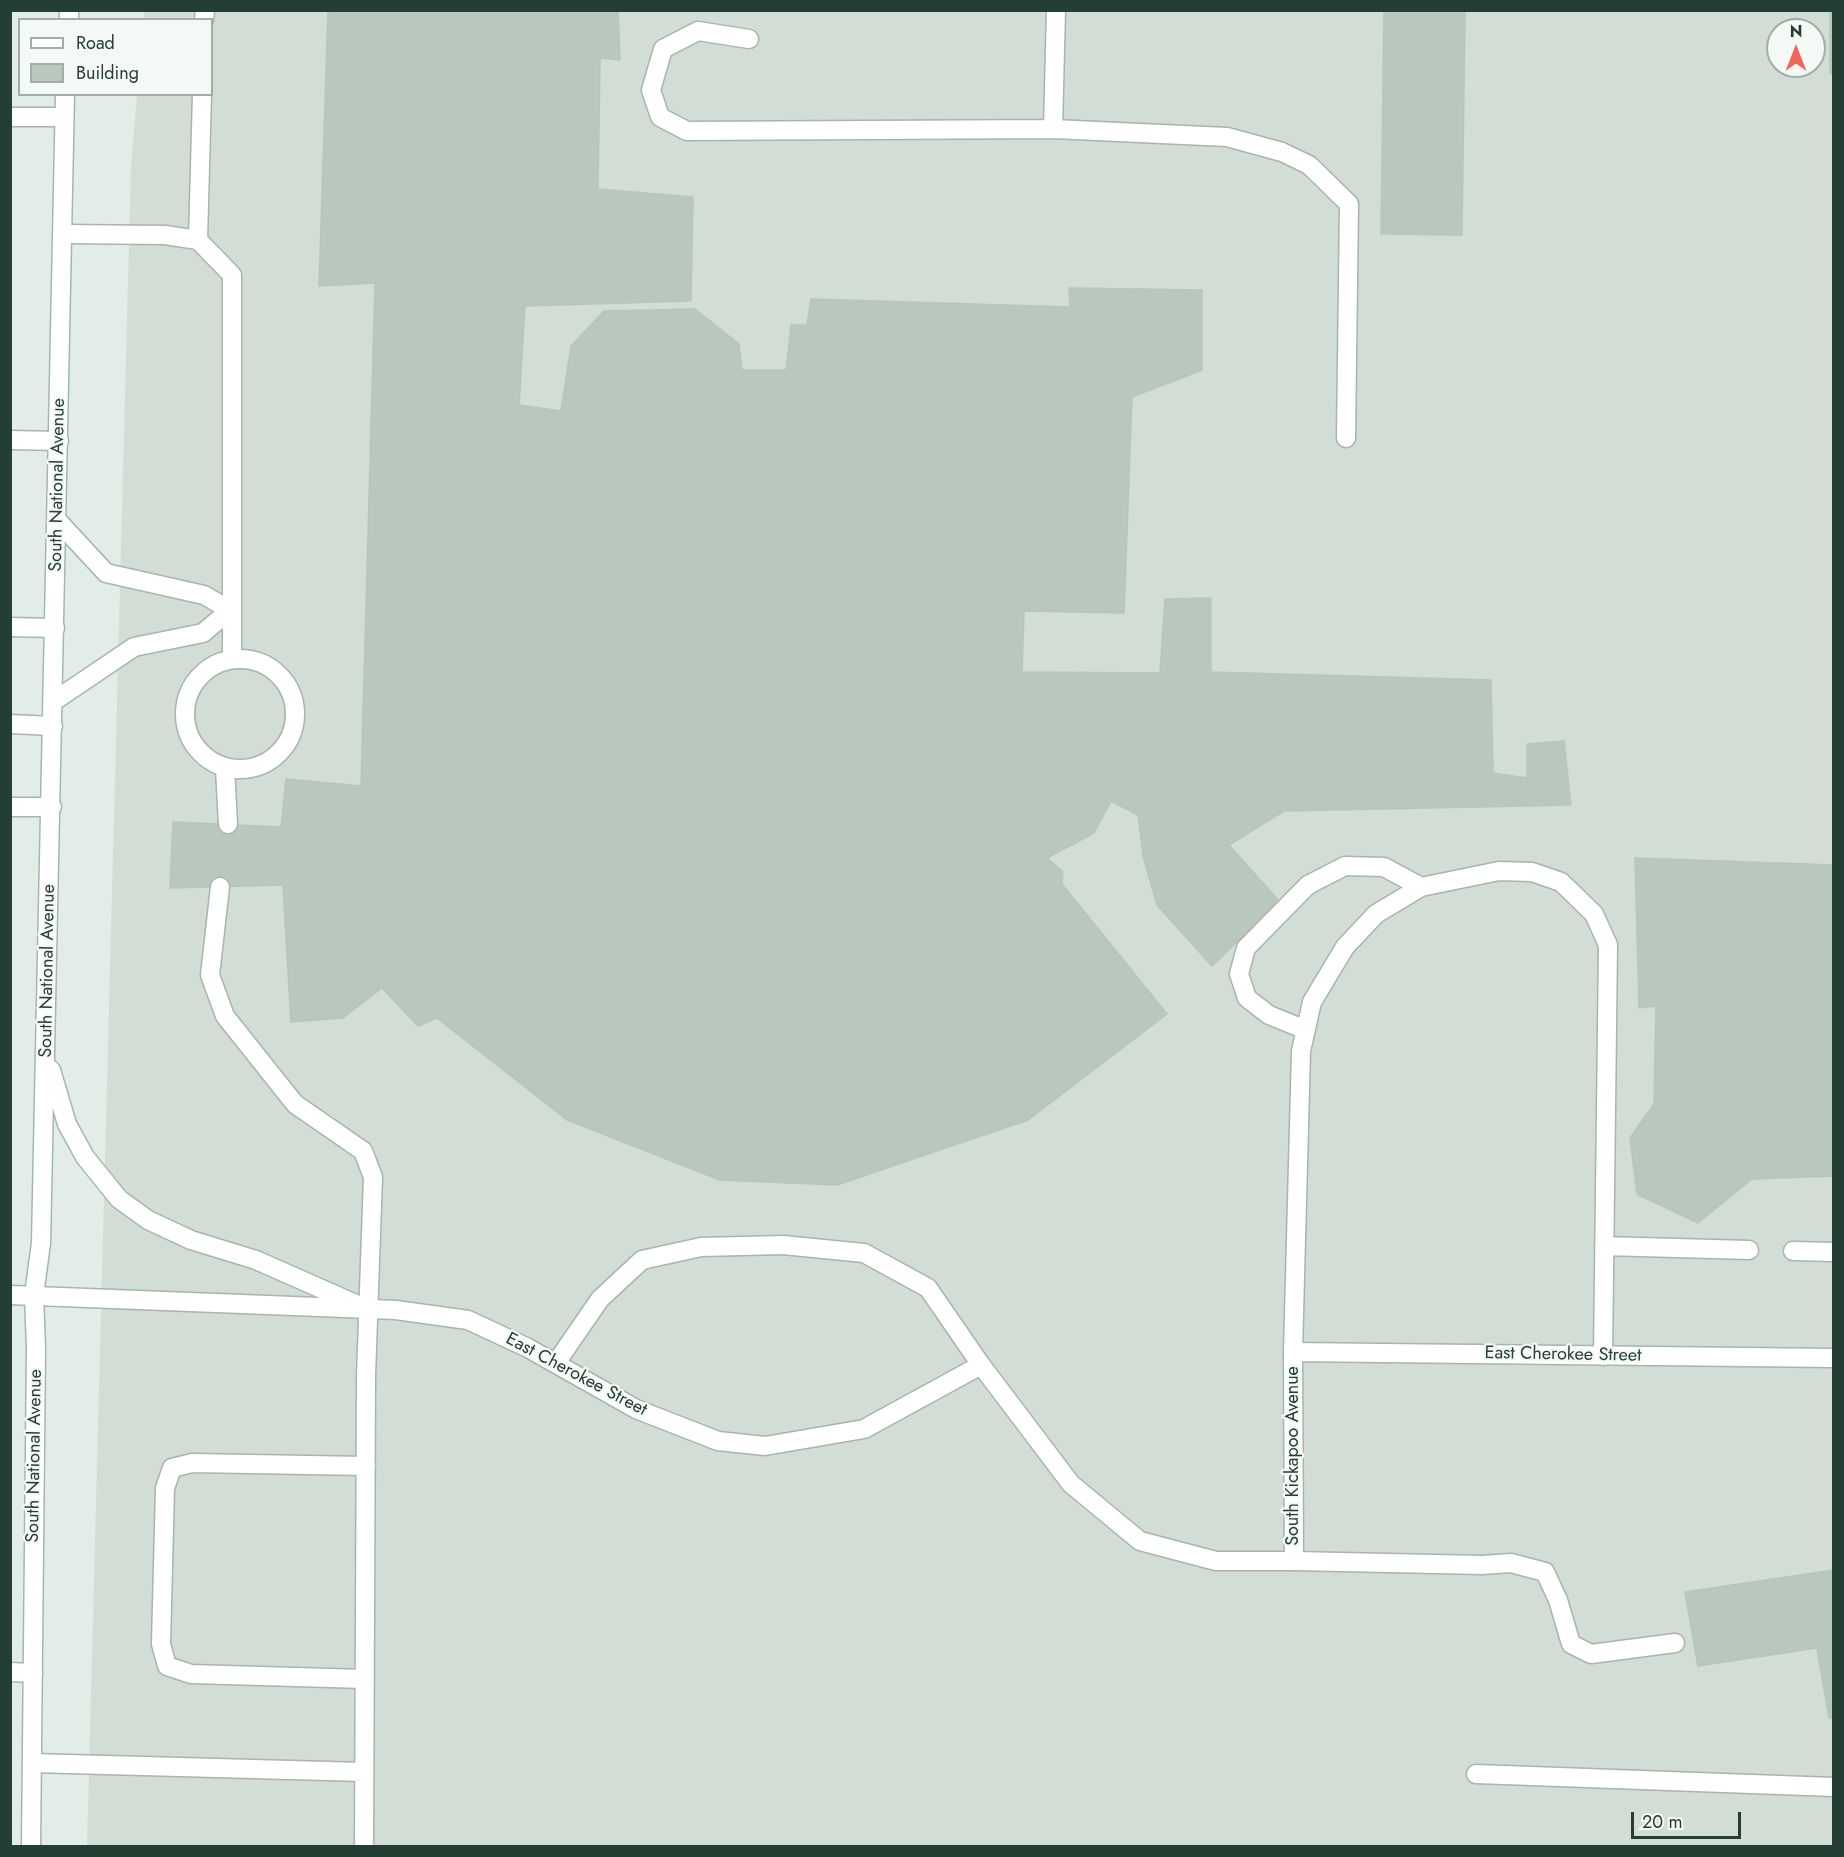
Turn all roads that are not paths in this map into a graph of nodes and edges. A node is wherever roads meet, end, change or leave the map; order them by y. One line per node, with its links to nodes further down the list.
1 (1056, 10): 7 (street)
2 (749, 39): 7 (street)
3 (66, 96): 6 (street, South National Avenue)
4 (202, 96): 9 (street)
5 (10, 117): 6 (street)
6 (64, 117): 8 (street, South National Avenue)
7 (1053, 129): 10 (street)
8 (63, 234): 9 (street); 12 (street, South National Avenue)
9 (198, 240): 14 (street)
10 (1346, 438)
11 (10, 440): 12 (street)
12 (59, 441): 13 (street, South National Avenue)
13 (57, 520): 14 (street); 16 (street, South National Avenue)
14 (230, 610): 17 (street); 18 (street)
15 (10, 627): 16 (street)
16 (55, 628): 18 (street, South National Avenue)
17 (232, 660): 21 (street); 21 (street)
18 (54, 701): 20 (street, South National Avenue)
19 (10, 724): 20 (street)
20 (53, 726): 23 (street, South National Avenue)
21 (225, 768): 24 (street)
22 (10, 807): 23 (street)
23 (52, 807): 28 (street, South National Avenue)
24 (228, 824)
25 (220, 887): 35 (street)
26 (1421, 887): 27 (street, South Kickapoo Avenue); 27 (street); 29 (street, South Kickapoo Avenue)
27 (1306, 1030): 36 (street, South Kickapoo Avenue)
28 (46, 1053): 34 (street, South National Avenue); 35 (street)
29 (1604, 1246): 30 (street); 37 (street, South Kickapoo Avenue)
30 (1749, 1250)
31 (1793, 1251): 32 (street)
32 (1833, 1252)
33 (10, 1295): 34 (street, East Cherokee Street)
34 (34, 1295): 35 (street, East Cherokee Street); 45 (street, South National Avenue)
35 (368, 1309): 39 (street, East Cherokee Street); 41 (street)
36 (1293, 1352): 37 (street, East Cherokee Street); 42 (street, South Kickapoo Avenue)
37 (1603, 1356): 38 (street, East Cherokee Street)
38 (1833, 1358)
39 (556, 1363): 40 (street, East Cherokee Street); 40 (street)
40 (981, 1365): 42 (street)
41 (366, 1466): 46 (street); 46 (street)
42 (1294, 1561): 43 (street)
43 (1675, 1643)
44 (10, 1672): 45 (street)
45 (33, 1673): 47 (street, South National Avenue)
46 (364, 1679): 48 (street)
47 (32, 1763): 48 (street); 51 (street, South National Avenue)
48 (364, 1772): 52 (street)
49 (1476, 1773): 50 (street)
50 (1833, 1787)
51 (31, 1846)
52 (364, 1846)

